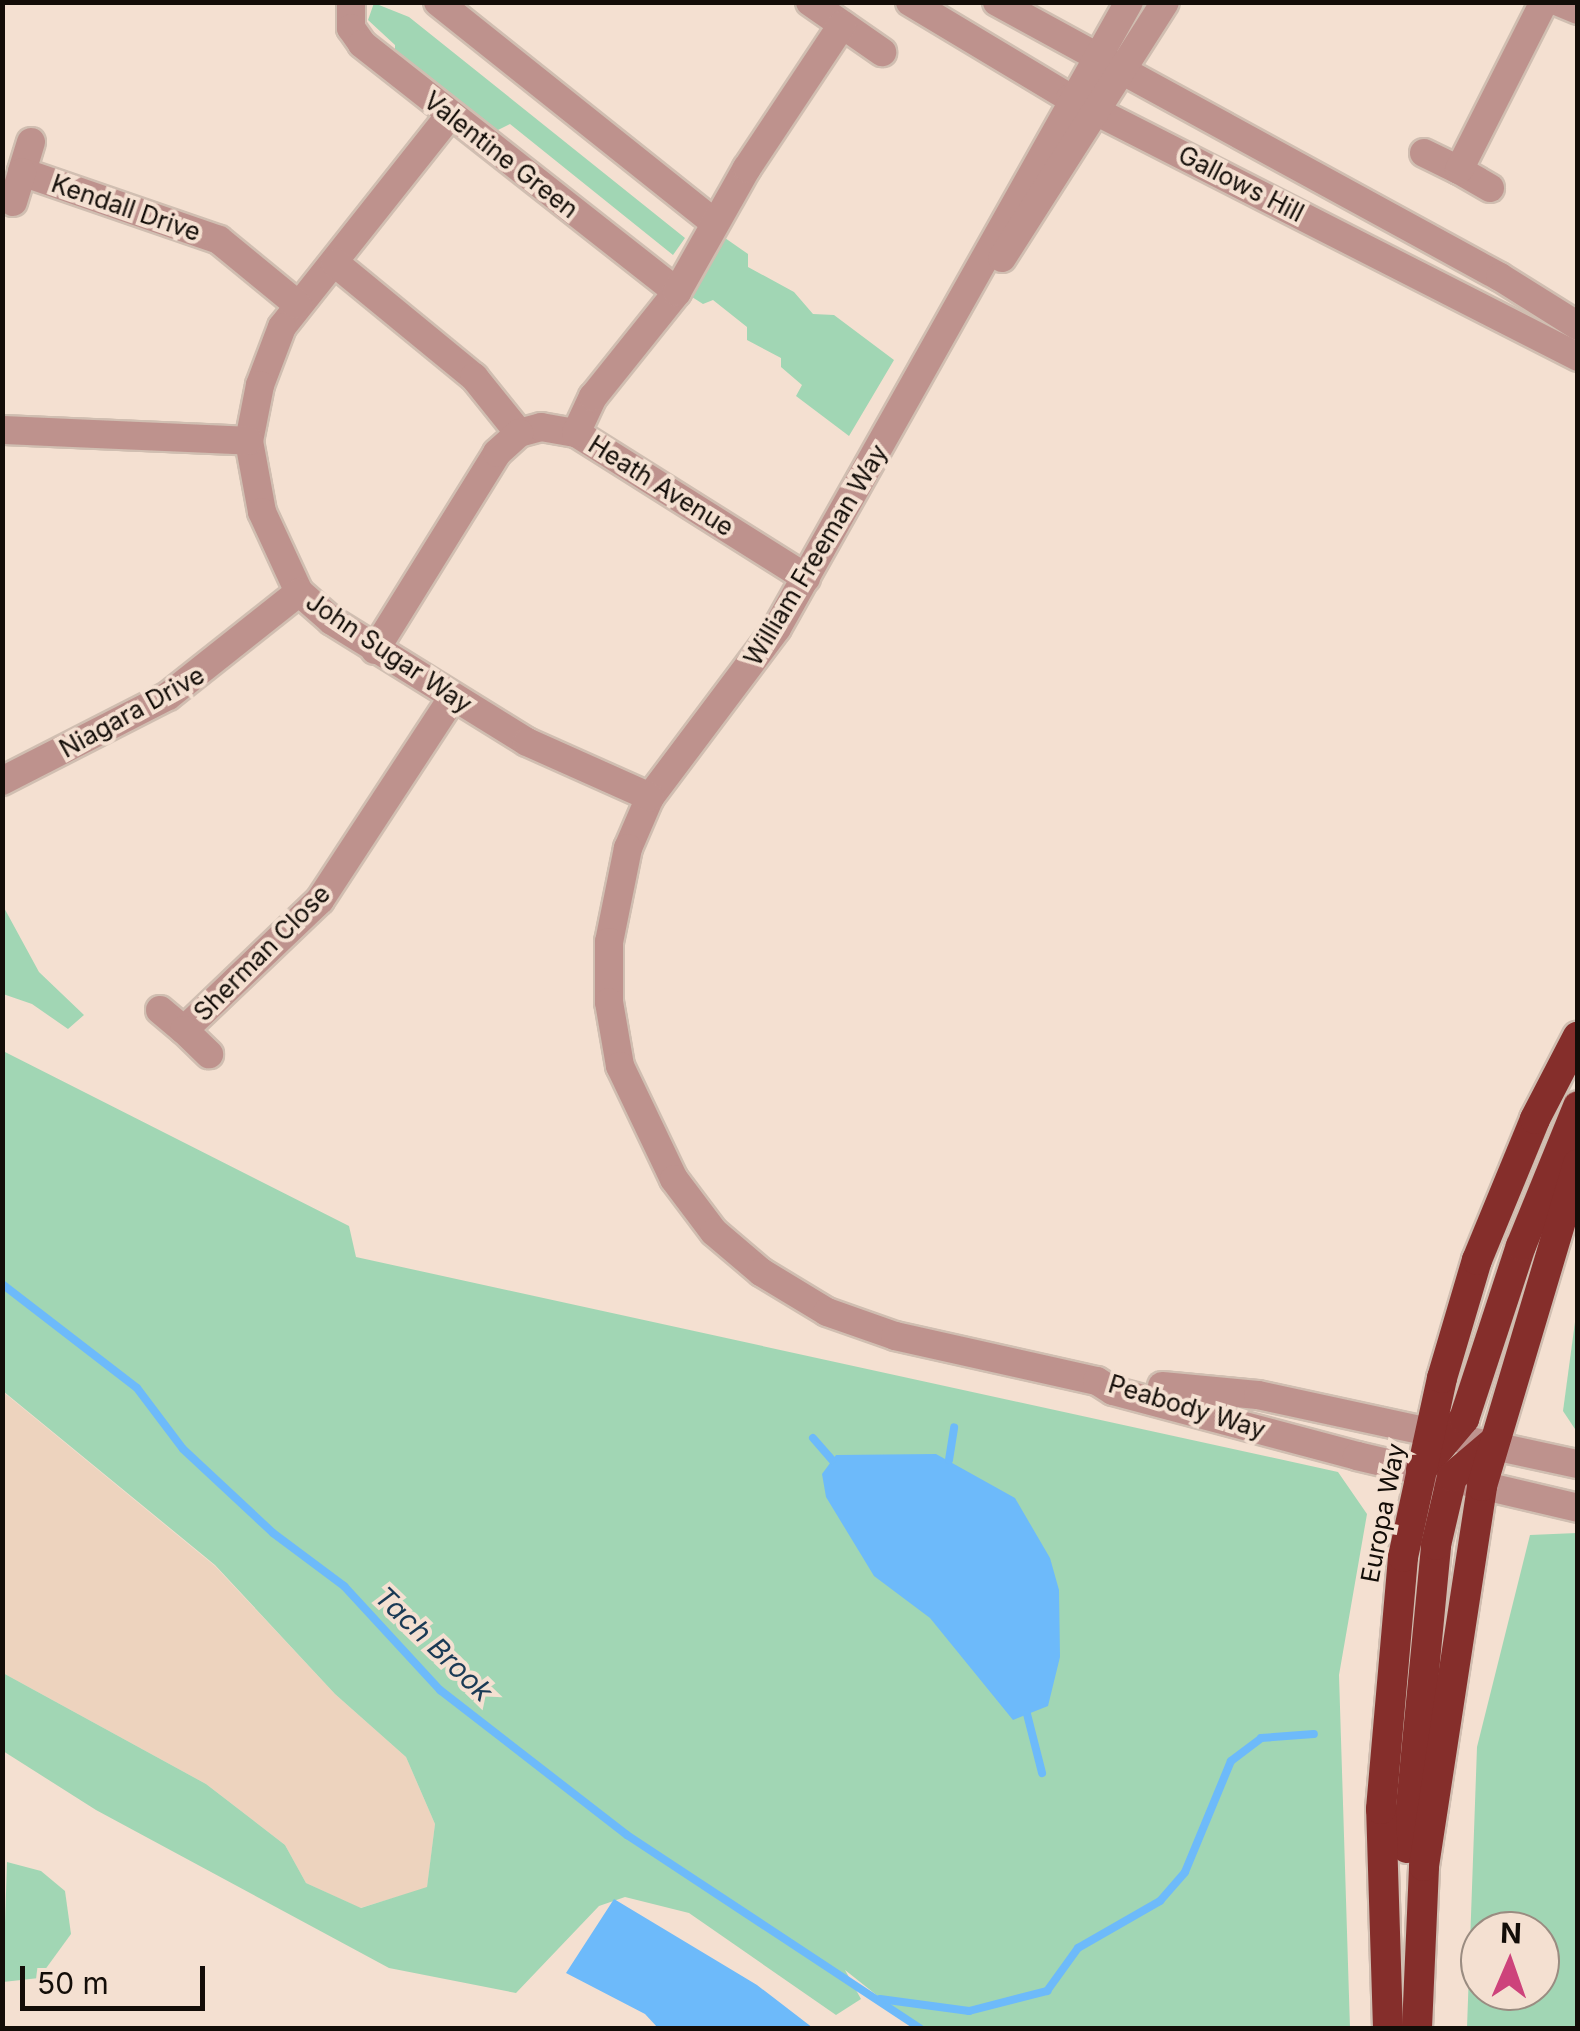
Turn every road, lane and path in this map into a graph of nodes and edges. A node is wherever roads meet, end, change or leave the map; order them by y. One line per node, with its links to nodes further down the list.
1 (352, 2): 17 (street, Valentine Green)
2 (438, 2): 24 (street)
3 (810, 2): 11 (street)
4 (910, 2): 15 (street, Gallows Hill)
5 (997, 2): 13 (street, Gallows Hill)
6 (1129, 2): 13 (street)
7 (1165, 2): 14 (street)
8 (1544, 2): 20 (street)
9 (1559, 2): 10 (street)
10 (1578, 10)
11 (842, 25): 12 (street); 24 (street)
12 (882, 52)
13 (1096, 58): 14 (street, Gallows Hill); 15 (street)
14 (1125, 74): 16 (street); 29 (street, Gallows Hill)
15 (1070, 98): 16 (street, Gallows Hill); 28 (street)
16 (1100, 113): 28 (street); 30 (street, Gallows Hill)
17 (450, 115): 25 (street, John Sugar Way); 26 (street, Valentine Green)
18 (31, 142): 21 (street, Kendall Drive)
19 (1424, 152): 20 (street)
20 (1459, 170): 22 (street)
21 (22, 172): 23 (street); 27 (street, Kendall Drive)
22 (1490, 188)
23 (13, 202)
24 (715, 223): 26 (street)
25 (335, 263): 27 (street, John Sugar Way); 32 (street)
26 (677, 292): 33 (street)
27 (298, 305): 34 (street, John Sugar Way)
28 (959, 314): 35 (street, William Freeman Way)
29 (1578, 326)
30 (1578, 357)
31 (2, 430): 34 (street)
32 (519, 433): 33 (street, Heath Avenue); 37 (street)
33 (576, 433): 35 (street, Heath Avenue)
34 (250, 441): 36 (street, John Sugar Way)
35 (806, 578): 40 (street, William Freeman Way)
36 (299, 592): 37 (street, John Sugar Way); 39 (street, Niagara Drive)
37 (375, 650): 38 (street, John Sugar Way)
38 (452, 698): 40 (street, John Sugar Way); 42 (street, Sherman Close)
39 (2, 781)
40 (650, 797): 47 (street, William Freeman Way)
41 (160, 1010): 42 (street, Sherman Close)
42 (184, 1030): 44 (street)
43 (1578, 1036): 48 (highway, Europa Way)
44 (210, 1054)
45 (1578, 1106): 48 (highway)
46 (1578, 1164): 49 (highway)
47 (1097, 1381): 48 (street, Peabody Way); 51 (street, Peabody Way)
48 (1442, 1434): 49 (street, Peabody Way); 51 (highway)
49 (1492, 1444): 50 (street, Peabody Way); 52 (highway); 53 (highway)
50 (1578, 1464)
51 (1422, 1470): 52 (street, Peabody Way); 55 (highway, Europa Way)
52 (1452, 1477): 53 (street, Peabody Way); 55 (highway)
53 (1482, 1486): 54 (street, Peabody Way); 56 (highway)
54 (1578, 1508)
55 (1389, 2028)
56 (1417, 2028)

